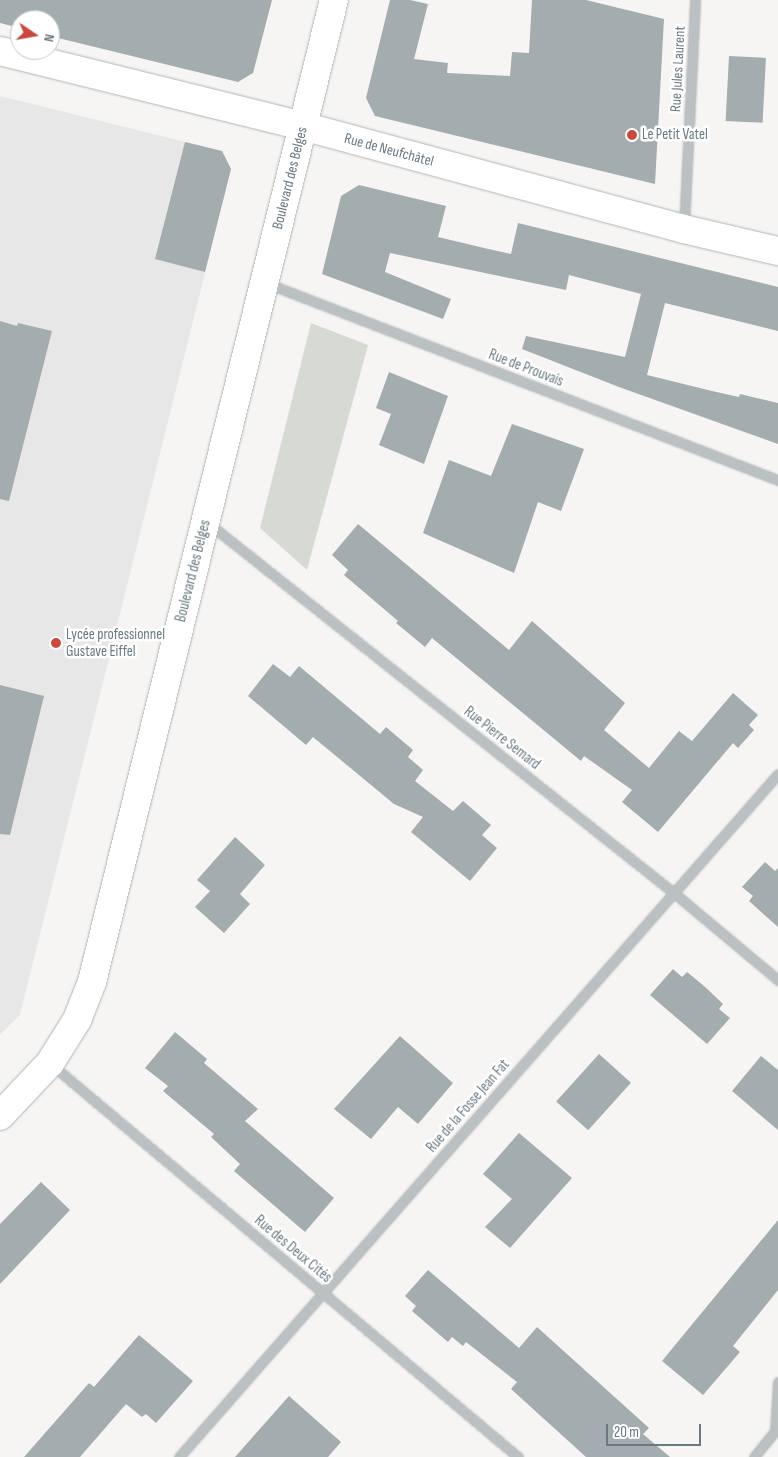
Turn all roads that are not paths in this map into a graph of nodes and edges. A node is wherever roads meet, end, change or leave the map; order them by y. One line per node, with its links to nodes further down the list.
1 (334, 0): 4 (main road, Boulevard des Belges)
2 (695, 0): 5 (street, Rue Jules Laurent)
3 (0, 52): 4 (main road, Rue de Neufchâtel)
4 (302, 126): 5 (main road, Rue de Neufchâtel); 7 (main road, Boulevard des Belges)
5 (684, 229): 6 (main road, Rue de Neufchâtel)
6 (778, 251)
7 (264, 282): 8 (street, Rue de Prouvais); 9 (main road, Boulevard des Belges)
8 (778, 480)
9 (205, 522): 11 (street, Rue Pierre Semard); 13 (main road, Boulevard des Belges)
10 (778, 774): 11 (street, Rue de la Fosse Jean Fat)
11 (674, 892): 12 (street, Rue Pierre Semard); 15 (street, Rue de la Fosse Jean Fat)
12 (778, 980)
13 (50, 1063): 14 (main road, Boulevard des Belges); 15 (street, Rue des Deux Cités)
14 (0, 1116)
15 (323, 1293): 18 (street, Rue de la Fosse Jean Fat); 19 (street, Rue des Deux Cités)
16 (778, 1382): 17 (street)
17 (776, 1430): 20 (street)
18 (179, 1457)
19 (518, 1457)
20 (754, 1457)

